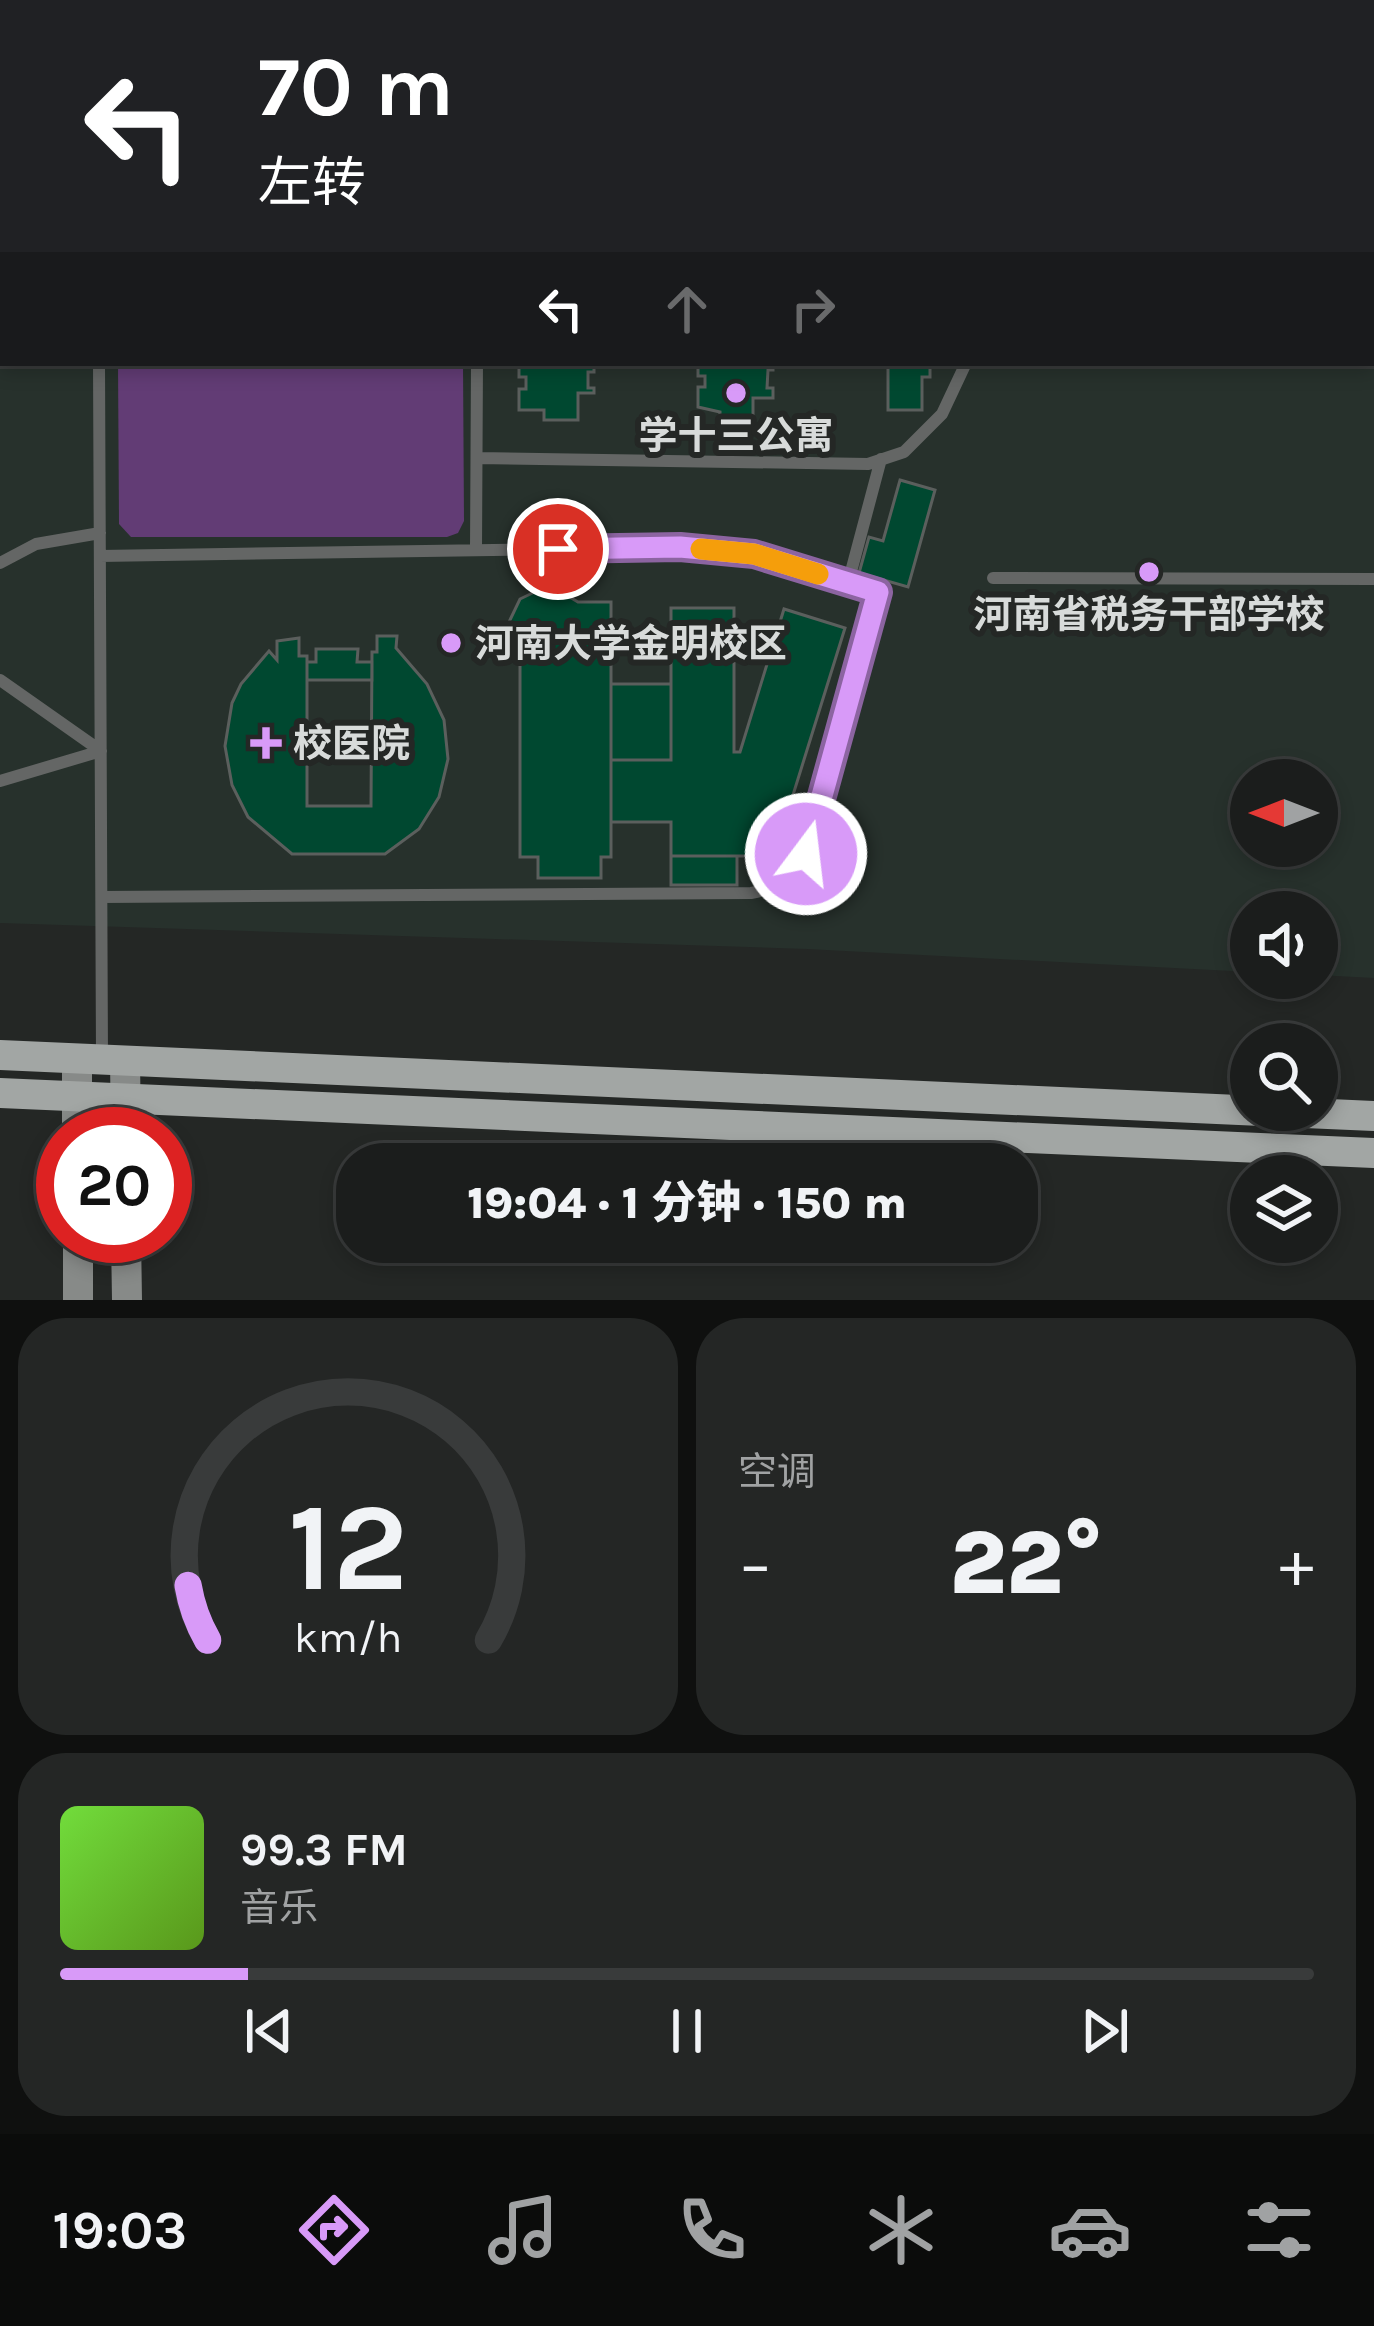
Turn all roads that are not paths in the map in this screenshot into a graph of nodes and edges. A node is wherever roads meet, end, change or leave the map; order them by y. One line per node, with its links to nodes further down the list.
1 (99, 366): 6 (lane)
2 (477, 366): 4 (lane)
3 (965, 366): 5 (lane)
4 (477, 458): 5 (lane); 7 (lane)
5 (881, 459): 12 (lane)
6 (100, 533): 8 (lane); 9 (lane)
7 (476, 550): 8 (lane); 12 (lane)
8 (100, 556): 14 (lane)
9 (0, 563)
10 (993, 578): 11 (lane)
11 (1374, 578)
12 (848, 583): 16 (lane)
13 (0, 680): 14 (lane)
14 (101, 751): 15 (lane); 16 (lane)
15 (0, 781)
16 (101, 897): 18 (lane)
17 (0, 1055): 18 (main road)
18 (101, 1060): 20 (street); 21 (street); 24 (main road)
19 (0, 1093): 20 (main road)
20 (77, 1096): 21 (main road); 22 (street)
21 (125, 1099): 23 (street); 25 (main road)
22 (77, 1107)
23 (125, 1107)
24 (1374, 1116)
25 (1374, 1153)
26 (78, 1263): 28 (street)
27 (126, 1263): 29 (street)
28 (78, 1300)
29 (127, 1300)

